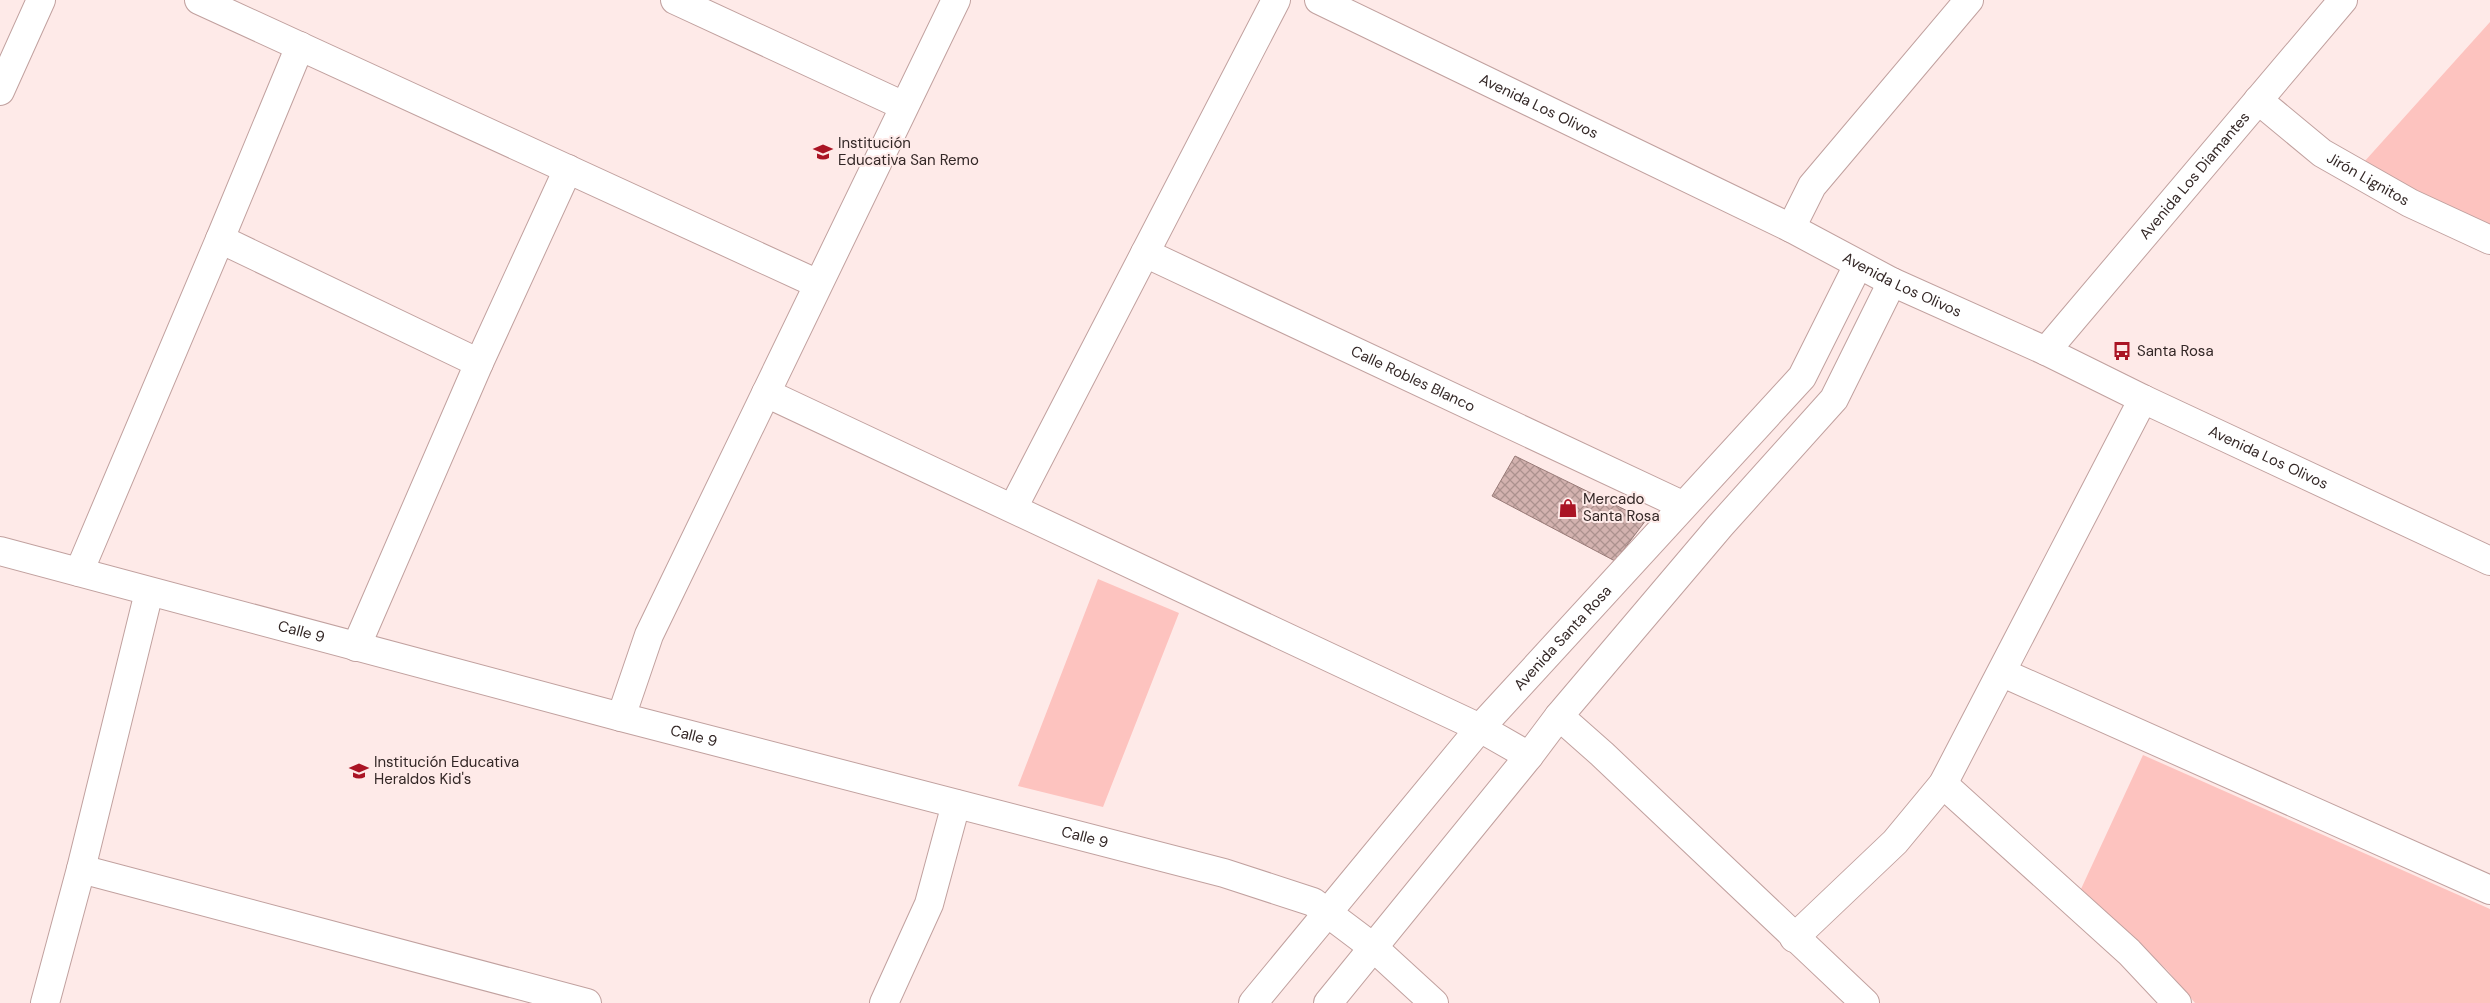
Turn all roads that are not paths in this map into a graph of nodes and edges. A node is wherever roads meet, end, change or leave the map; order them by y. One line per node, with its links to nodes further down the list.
1 (41, 0): 10 (street)
2 (199, 0): 9 (street)
3 (675, 0): 13 (street)
4 (956, 0): 13 (street)
5 (1276, 0): 18 (street)
6 (1319, 0): 15 (street, Avenida Los Olivos)
7 (2344, 0): 12 (street, Avenida Los Diamantes)
8 (1961, 3): 15 (street)
9 (300, 46): 14 (street); 16 (street)
10 (9, 49): 11 (street)
11 (0, 91)
12 (2258, 100): 17 (street, Jirón Lignitos); 22 (street, Avenida Los Diamantes)
13 (904, 106): 21 (street)
14 (568, 169): 21 (street); 23 (street)
15 (1791, 228): 19 (street, Avenida Los Olivos)
16 (220, 239): 23 (street); 30 (street)
17 (2490, 240)
18 (1145, 253): 26 (street, Calle Robles Blanco); 27 (street)
19 (1858, 265): 20 (street, Avenida Los Olivos); 26 (street, Avenida Santa Rosa)
20 (1892, 282): 22 (street, Avenida Los Olivos); 34 (street)
21 (818, 284): 24 (street)
22 (2046, 351): 25 (street, Avenida Los Olivos)
23 (479, 363): 32 (street)
24 (766, 393): 27 (street); 35 (street)
25 (2144, 399): 29 (street, Avenida Los Olivos); 33 (street)
26 (1682, 505): 36 (street, Avenida Santa Rosa)
27 (1013, 508): 36 (street)
28 (0, 551): 30 (street, Calle 9)
29 (2490, 561)
30 (79, 572): 31 (street, Calle 9)
31 (150, 592): 32 (street, Calle 9); 40 (street)
32 (356, 647): 35 (street, Calle 9)
33 (2003, 673): 38 (street); 41 (street)
34 (1558, 716): 37 (street); 43 (street)
35 (622, 717): 39 (street, Calle 9)
36 (1480, 728): 37 (street); 42 (street, Avenida Santa Rosa)
37 (1529, 756): 44 (street)
38 (1943, 784): 43 (street); 52 (street)
39 (956, 804): 42 (street, Calle 9); 47 (street)
40 (81, 870): 45 (street); 46 (street)
41 (2490, 890)
42 (1328, 912): 44 (street, Calle 9); 48 (street, Avenida Santa Rosa)
43 (1794, 938): 51 (street)
44 (1374, 948): 49 (street); 50 (street, Calle 9)
45 (45, 1003)
46 (586, 1003)
47 (884, 1003)
48 (1254, 1003)
49 (1328, 1003)
50 (1434, 1003)
51 (1865, 1003)
52 (2177, 1003)

